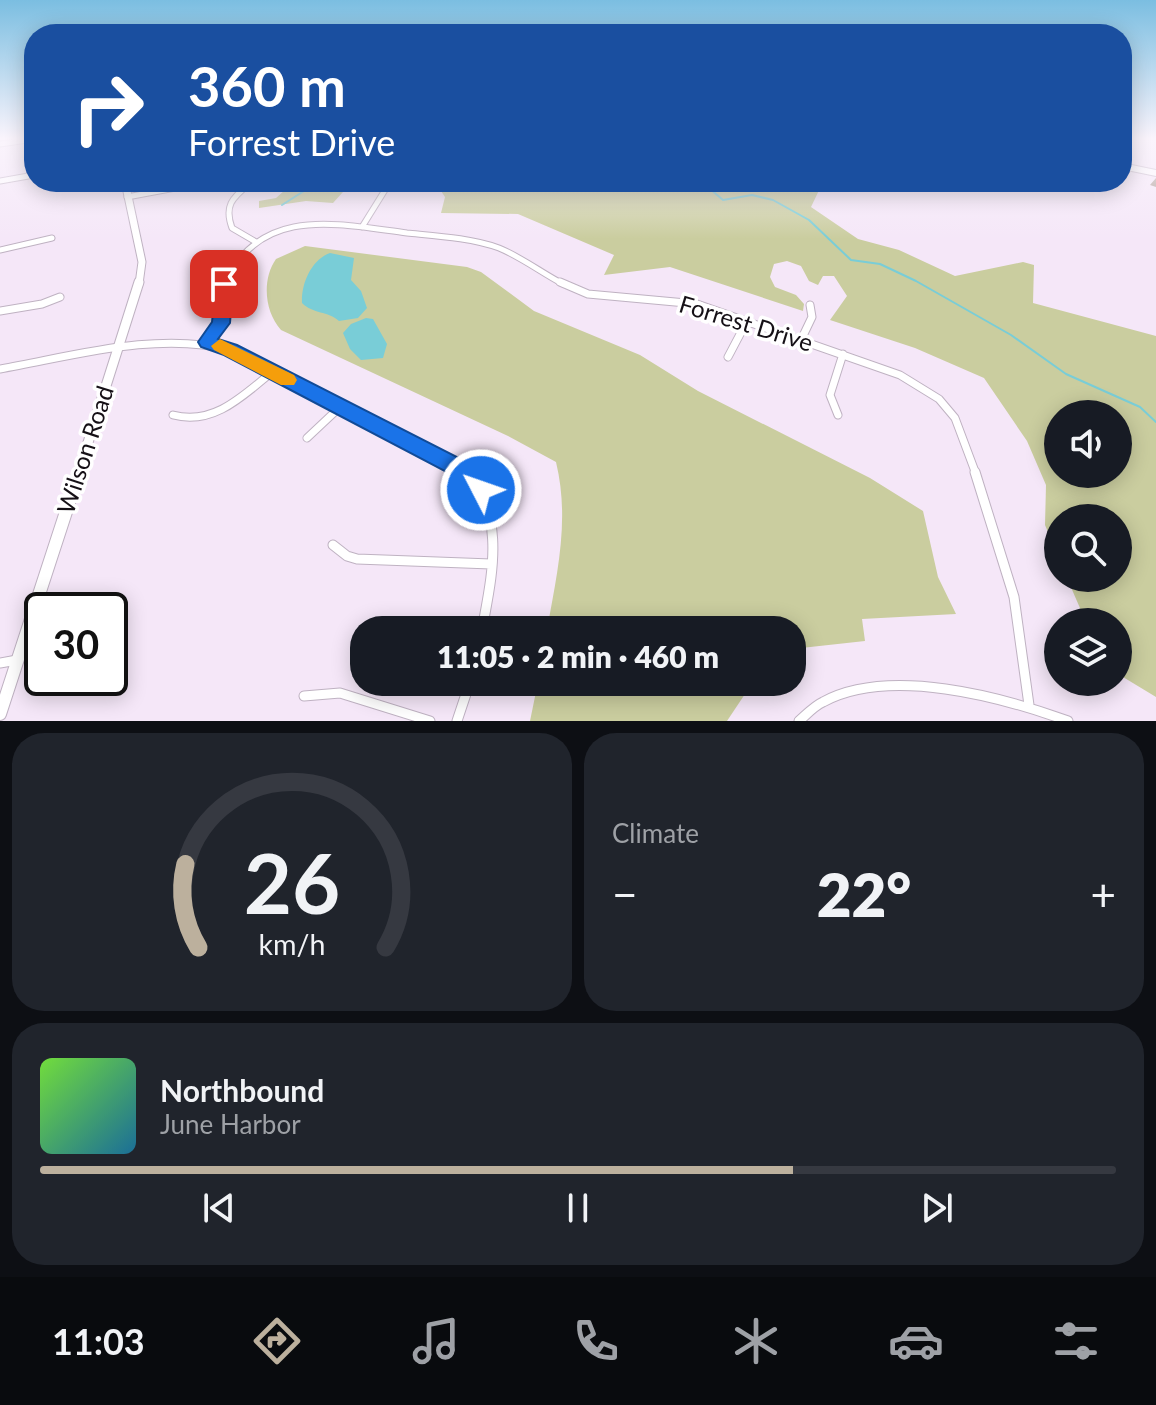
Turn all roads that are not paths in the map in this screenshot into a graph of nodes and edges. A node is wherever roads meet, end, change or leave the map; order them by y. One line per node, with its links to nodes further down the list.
1 (24, 177): 2 (street)
2 (0, 181)
3 (126, 192): 7 (street, Wilson Road)
4 (154, 192): 7 (street)
5 (239, 192): 10 (street)
6 (384, 192): 8 (street)
7 (127, 197): 18 (street, Wilson Road)
8 (362, 227): 10 (street, Forrest Drive); 15 (street, Forrest Drive)
9 (52, 238): 11 (street)
10 (256, 242): 17 (street, Forrest Drive)
11 (0, 250)
12 (60, 297): 14 (street)
13 (810, 305): 16 (street)
14 (0, 311)
15 (747, 321): 16 (street, Forrest Drive); 20 (street)
16 (801, 340): 19 (street, Forrest Drive)
17 (207, 342): 18 (street); 22 (street)
18 (119, 350): 21 (street); 30 (street, Wilson Road)
19 (843, 354): 25 (street); 34 (street, Forrest Drive)
20 (728, 357)
21 (0, 369)
22 (272, 372): 23 (street); 24 (street)
23 (340, 407): 26 (street); 28 (street)
24 (173, 415)
25 (838, 415)
26 (307, 438)
27 (333, 545): 28 (street)
28 (491, 564): 29 (street)
29 (484, 616)
30 (17, 660): 31 (street); 35 (street, Wilson Road)
31 (0, 663)
32 (304, 696): 36 (street)
33 (465, 696): 37 (street)
34 (1029, 705): 38 (street); 39 (street)
35 (0, 714)
36 (430, 721)
37 (457, 721)
38 (799, 721)
39 (1068, 721)

